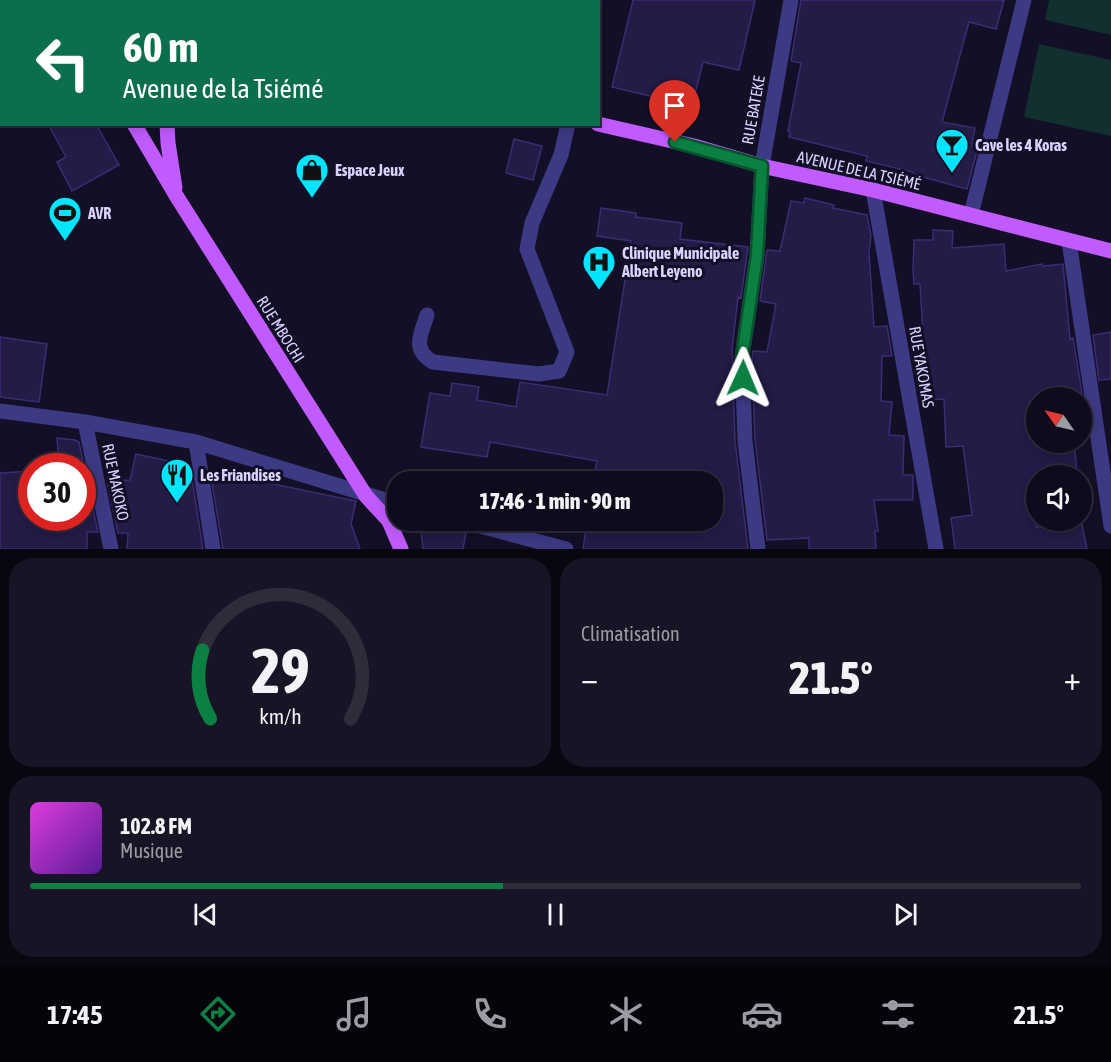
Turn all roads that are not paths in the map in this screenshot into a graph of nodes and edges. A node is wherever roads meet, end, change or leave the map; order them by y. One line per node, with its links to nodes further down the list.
1 (791, 0): 7 (street, RUE BATEKE)
2 (1024, 0): 10 (street)
3 (600, 124): 7 (main road, AVENUE DE LA TSIÉMÉ)
4 (135, 126): 9 (main road, RUE MBOCHI)
5 (167, 126): 9 (main road)
6 (568, 126): 13 (street)
7 (762, 166): 8 (main road, AVENUE DE LA TSIÉMÉ); 25 (street, RUE BATEKE)
8 (873, 190): 10 (main road, AVENUE DE LA TSIÉMÉ); 26 (street, RUE YAKOMAS)
9 (177, 197): 17 (main road, RUE MBOCHI)
10 (971, 215): 11 (main road, AVENUE DE LA TSIÉMÉ)
11 (1069, 241): 12 (main road, AVENUE DE LA TSIÉMÉ); 19 (street)
12 (1111, 251)
13 (427, 315)
14 (0, 411): 15 (street)
15 (86, 422): 16 (street); 21 (street, RUE MAKOKO)
16 (196, 442): 17 (street); 22 (street)
17 (366, 496): 18 (street); 23 (main road, RUE MBOCHI)
18 (387, 501)
19 (1111, 526)
20 (499, 531): 24 (street)
21 (111, 549)
22 (213, 549)
23 (401, 549)
24 (566, 549)
25 (758, 549)
26 (936, 549)

